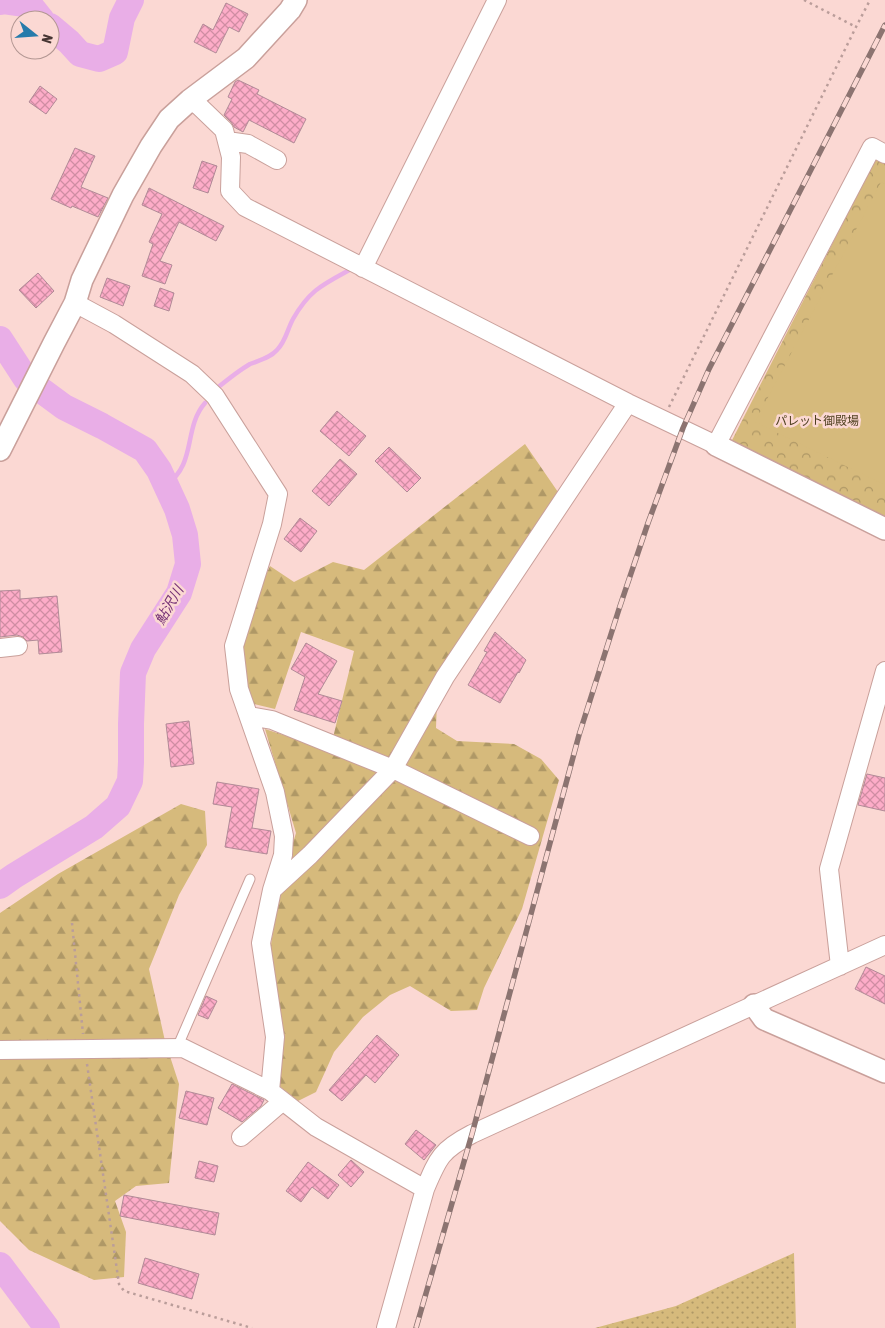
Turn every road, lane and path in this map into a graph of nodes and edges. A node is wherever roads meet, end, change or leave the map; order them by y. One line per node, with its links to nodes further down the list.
1 (296, 0): 6 (street)
2 (497, 0): 10 (street)
3 (804, 0): 5 (path)
4 (870, 0): 5 (path)
5 (856, 27): 13 (path)
6 (190, 100): 7 (street); 11 (street)
7 (227, 141): 9 (street); 10 (street)
8 (885, 154): 14 (street)
9 (277, 160)
10 (364, 268): 12 (street)
11 (75, 302): 15 (street); 20 (street)
12 (628, 403): 13 (street); 21 (street)
13 (663, 420): 14 (street)
14 (716, 445): 16 (street)
15 (0, 450)
16 (885, 529)
17 (18, 646): 18 (street)
18 (0, 648)
19 (885, 670): 27 (street)
20 (249, 716): 21 (street); 24 (street)
21 (393, 769): 22 (street); 24 (street)
22 (530, 836)
23 (250, 879): 29 (lane)
24 (272, 890): 33 (street)
25 (72, 923): 30 (path)
26 (885, 945): 27 (street)
27 (840, 966): 28 (street)
28 (754, 1005): 32 (street); 35 (street)
29 (177, 1048): 30 (street); 33 (street)
30 (85, 1049): 31 (street); 36 (path)
31 (0, 1050)
32 (885, 1072)
33 (277, 1096): 34 (street); 35 (street)
34 (241, 1137)
35 (425, 1189): 37 (street)
36 (252, 1328)
37 (386, 1328)

